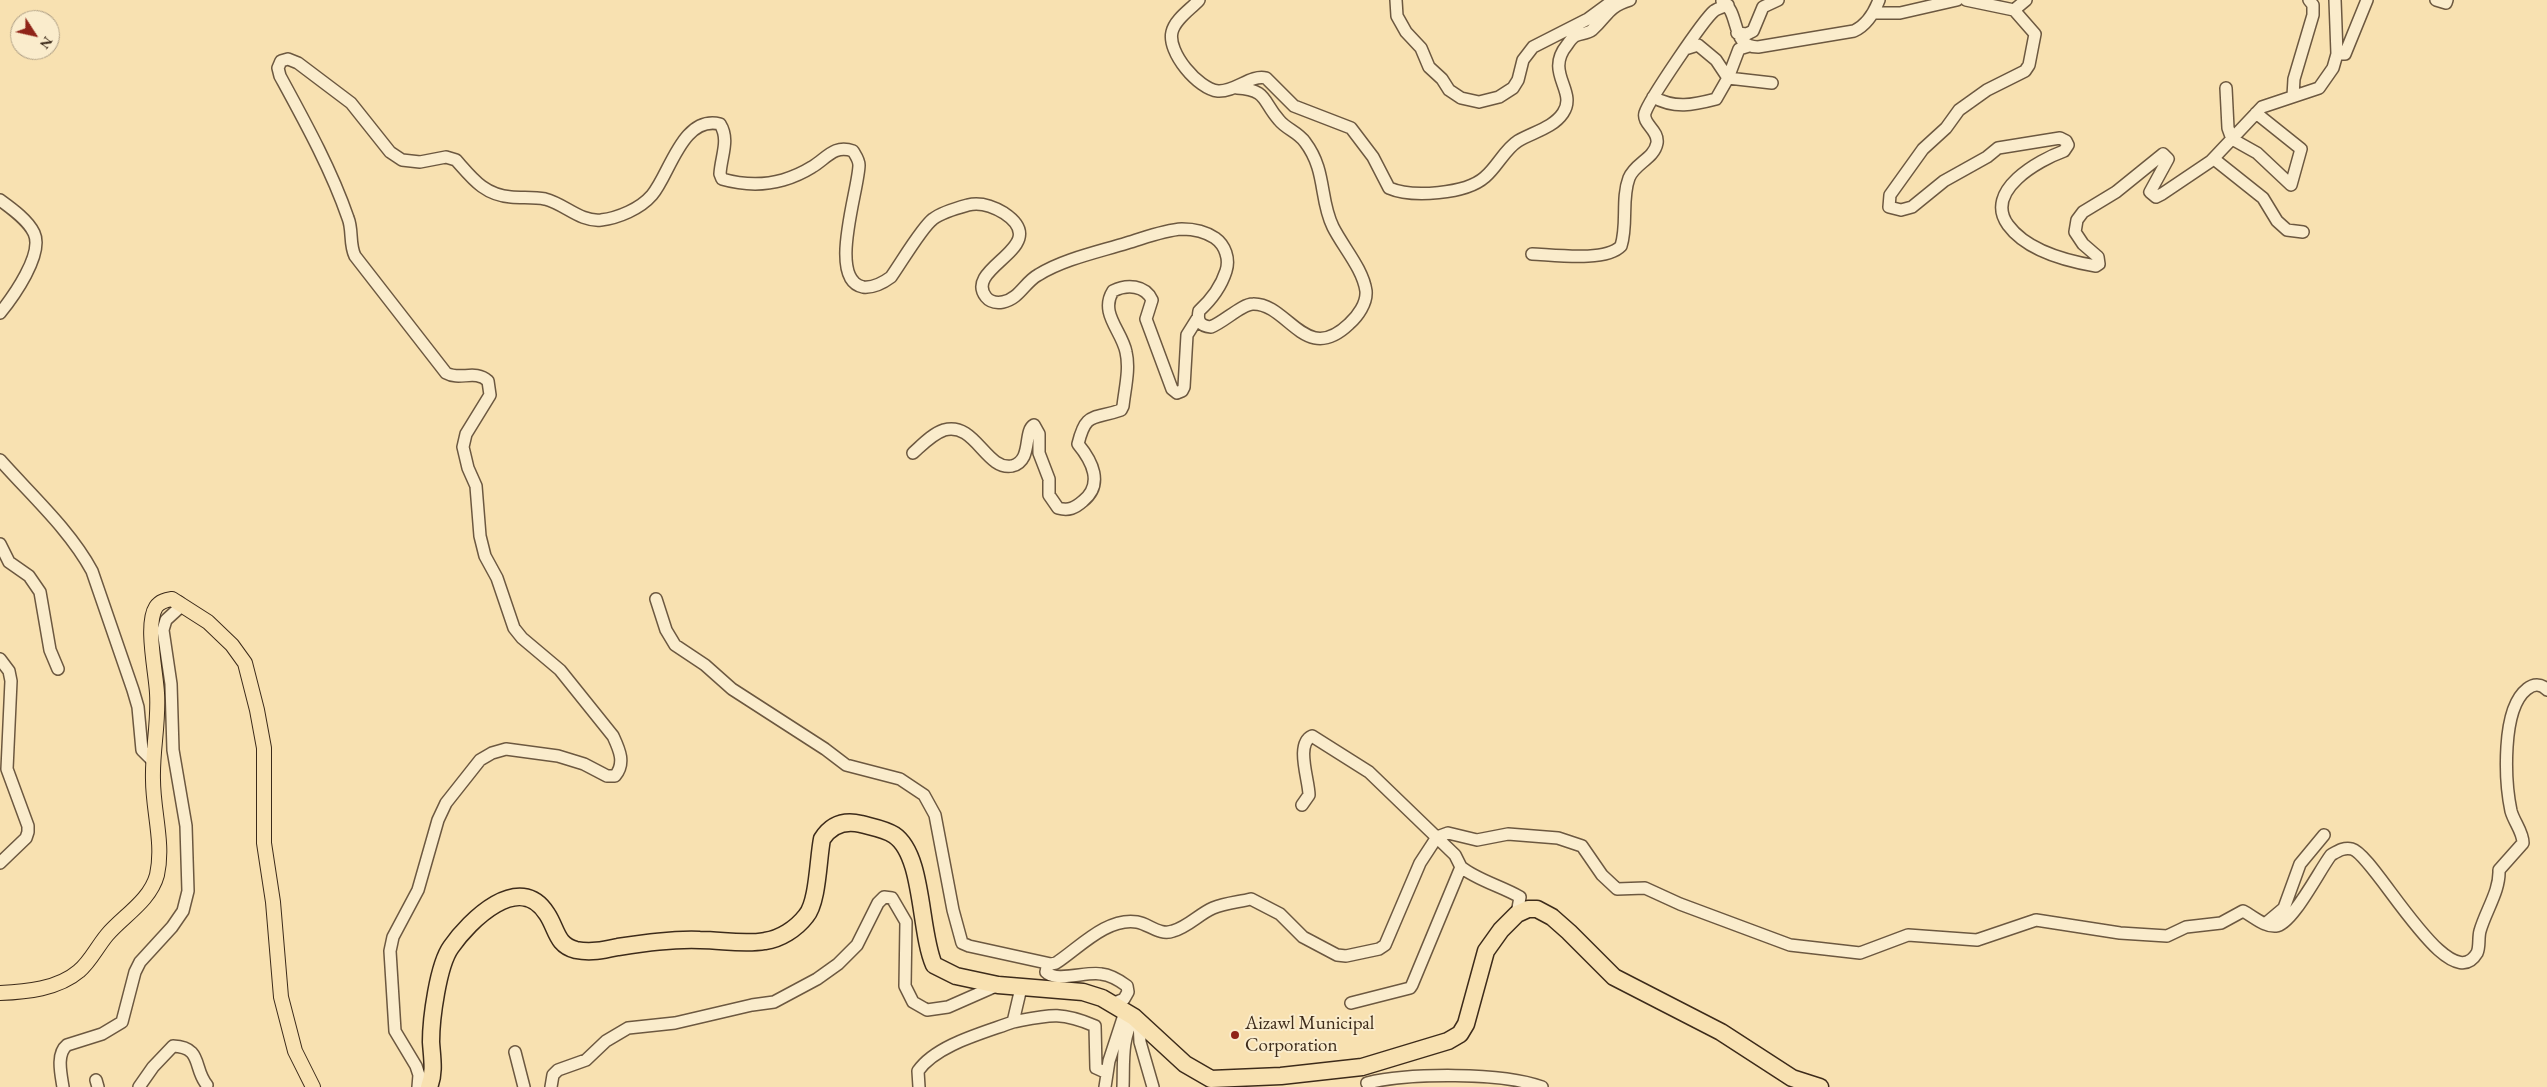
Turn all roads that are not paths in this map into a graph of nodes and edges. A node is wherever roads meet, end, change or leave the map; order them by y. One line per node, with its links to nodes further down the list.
1 (1199, 0): 23 (street)
2 (1396, 0): 13 (street)
3 (1778, 0): 17 (street)
4 (1879, 0): 16 (street)
5 (1957, 0): 16 (street)
6 (1966, 0): 15 (street)
7 (2026, 0): 15 (street)
8 (2309, 0): 25 (street)
9 (2336, 0): 20 (street)
10 (2367, 0): 20 (street)
11 (2436, 0): 12 (street)
12 (2447, 0)
13 (1626, 1): 23 (street)
14 (1724, 2): 17 (street); 19 (street)
15 (2014, 10): 29 (street)
16 (1874, 13): 18 (street)
17 (1737, 33): 18 (street)
18 (1749, 46): 21 (street)
19 (1686, 49): 21 (street); 26 (street)
20 (2337, 54): 25 (street)
21 (1728, 78): 22 (street); 26 (street)
22 (1772, 83)
23 (1237, 88): 34 (street)
24 (2226, 88): 28 (street)
25 (2294, 96): 27 (street)
26 (1653, 97): 32 (street)
27 (2256, 113): 28 (street); 28 (street)
28 (2232, 139): 29 (street)
29 (2214, 159): 31 (street)
30 (0, 200): 33 (street)
31 (2303, 232)
32 (1532, 254)
33 (0, 313)
34 (1198, 320): 35 (street); 66 (street)
35 (913, 452)
36 (0, 460): 43 (street)
37 (0, 544): 41 (street)
38 (656, 599): 51 (street)
39 (179, 602): 43 (main road); 63 (street); 65 (main road)
40 (0, 659): 47 (street)
41 (58, 669)
42 (2547, 690): 50 (street)
43 (154, 762): 54 (main road)
44 (1302, 805): 46 (street)
45 (2324, 835): 50 (street)
46 (1437, 837): 48 (street); 50 (street); 51 (street)
47 (0, 863)
48 (1461, 867): 49 (street); 55 (street)
49 (1517, 914): 59 (highway); 75 (highway)
50 (2265, 924)
51 (1051, 964): 56 (street)
52 (998, 985): 53 (highway); 67 (highway); 69 (street)
53 (1021, 988): 56 (highway); 57 (street)
54 (0, 994)
55 (1351, 1003)
56 (1127, 1013): 59 (highway); 60 (street); 72 (street); 73 (street)
57 (1013, 1022): 60 (street); 70 (street)
58 (515, 1052): 68 (street)
59 (1362, 1066): 62 (street)
60 (1107, 1073): 71 (street)
61 (207, 1085): 64 (street)
62 (1368, 1085): 74 (street)
63 (62, 1087)
64 (139, 1087)
65 (313, 1087)
66 (418, 1087)
67 (429, 1087)
68 (524, 1087)
69 (551, 1087)
70 (918, 1087)
71 (1105, 1087)
72 (1124, 1087)
73 (1153, 1087)
74 (1542, 1087)
75 (1820, 1087)

